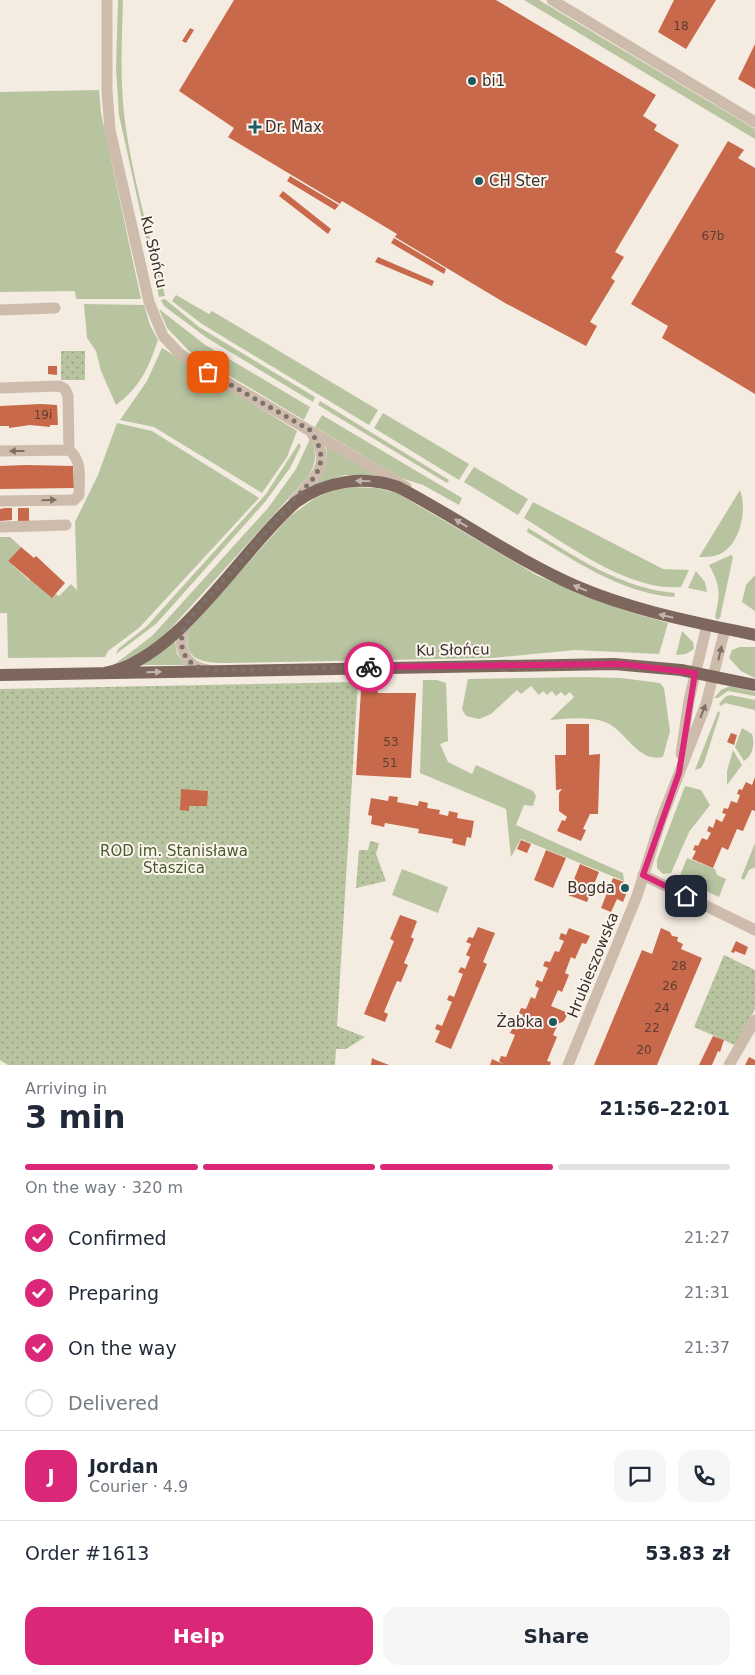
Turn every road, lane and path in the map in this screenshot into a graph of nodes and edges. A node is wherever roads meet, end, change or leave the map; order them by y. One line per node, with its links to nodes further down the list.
1 (107, 0): 7 (street, Ku Słońcu)
2 (552, 0): 3 (street)
3 (755, 122)
4 (55, 308): 5 (street)
5 (0, 310)
6 (0, 388): 8 (street)
7 (310, 430): 11 (street, Ku Słońcu); 12 (street, Ku Słońcu)
8 (69, 450): 9 (street, one-way to 9); 10 (street, one-way to 8)
9 (0, 451)
10 (0, 501)
11 (425, 501): 12 (main road, Ku Słońcu, one-way to 12); 16 (main road, Ku Słońcu, one-way to 11)
12 (285, 512): 15 (main road, Ku Słońcu)
13 (66, 526): 14 (street)
14 (0, 527)
15 (189, 619): 19 (street, Ku Słońcu); 20 (main road, Ku Słońcu)
16 (707, 625): 17 (main road, Ku Słońcu); 21 (street)
17 (725, 629): 18 (main road, Ku Słońcu); 23 (street, one-way to 17)
18 (755, 635)
19 (211, 670): 20 (main road, Ku Słońcu, one-way to 19); 21 (main road, Ku Słońcu)
20 (105, 673): 22 (main road, Ku Słońcu)
21 (695, 673): 23 (main road, Ku Słońcu); 25 (street, Hrubieszowska)
22 (0, 675)
23 (714, 676): 24 (main road, Ku Słońcu); 25 (street, Hrubieszowska, one-way to 23)
24 (755, 684)
25 (679, 773): 26 (street, Hrubieszowska)
26 (643, 875): 27 (street); 29 (street, Hrubieszowska)
27 (755, 930)
28 (755, 1020): 30 (street)
29 (568, 1065)
30 (729, 1065)

